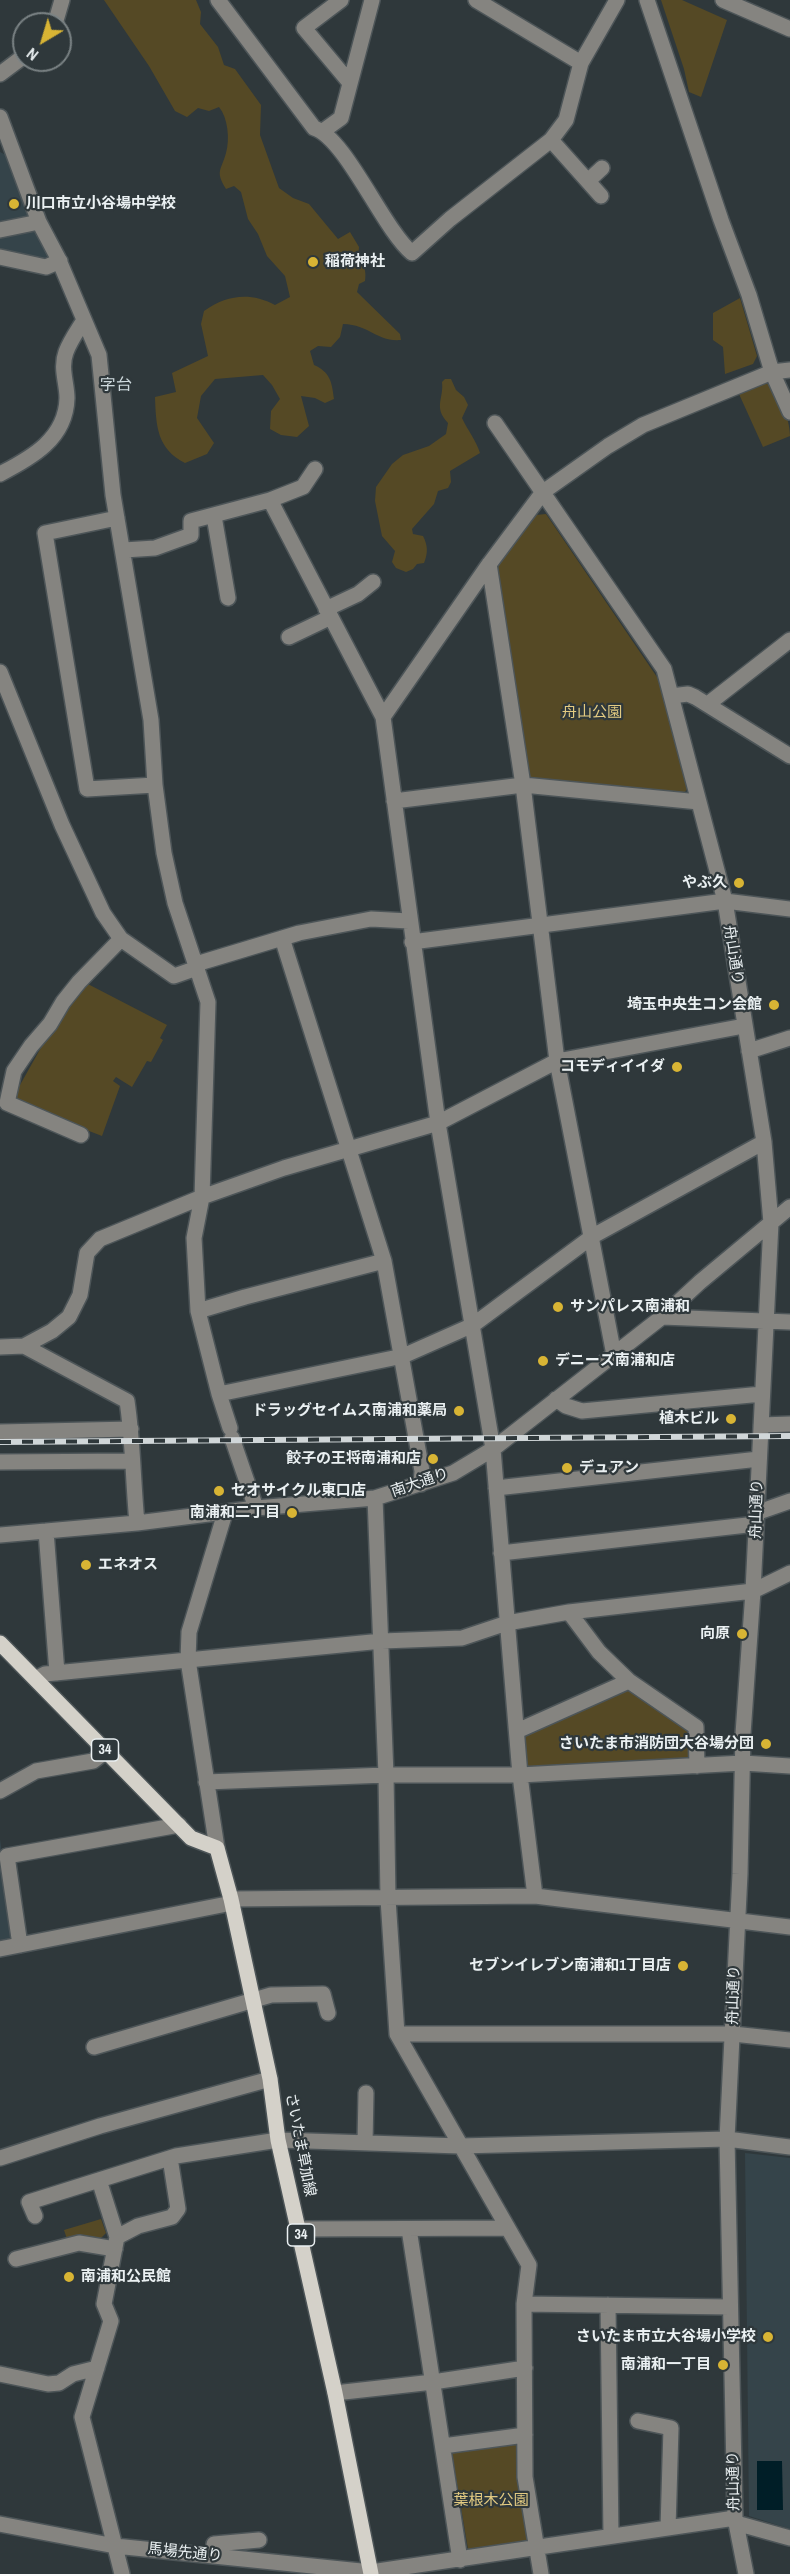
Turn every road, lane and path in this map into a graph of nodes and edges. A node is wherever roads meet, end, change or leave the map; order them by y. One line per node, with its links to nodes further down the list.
1 (218, 0): 12 (street)
2 (341, 0): 10 (street)
3 (476, 0): 9 (street)
4 (617, 0): 9 (street)
5 (647, 0): 24 (street)
6 (723, 0): 8 (street)
7 (366, 1): 10 (street)
8 (790, 29)
9 (580, 63): 13 (street)
10 (350, 83): 12 (street)
11 (0, 117): 14 (street)
12 (323, 131): 13 (street)
13 (551, 140): 16 (street)
14 (5, 144): 18 (street)
15 (602, 168): 16 (street)
16 (588, 181): 17 (street)
17 (601, 196)
18 (39, 222): 19 (street); 21 (street)
19 (0, 230)
20 (0, 257): 21 (street)
21 (60, 261): 22 (street)
22 (84, 320): 28 (street); 32 (street)
23 (790, 370): 24 (street)
24 (772, 372): 25 (street); 29 (street)
25 (790, 412)
26 (495, 423): 29 (street, 舟山通り)
27 (315, 469): 30 (street)
28 (0, 474)
29 (543, 492): 34 (street); 41 (street, 舟山通り)
30 (270, 500): 31 (street); 37 (street)
31 (214, 516): 33 (street); 36 (street)
32 (117, 518): 33 (street); 45 (street)
33 (124, 550): 45 (street)
34 (489, 564): 43 (street); 46 (street)
35 (373, 582): 37 (street)
36 (228, 598)
37 (329, 613): 38 (street); 43 (street)
38 (289, 636)
39 (790, 640): 42 (street)
40 (0, 672): 54 (street)
41 (671, 696): 42 (street); 48 (street, 舟山通り)
42 (708, 704): 44 (street)
43 (383, 717): 47 (street)
44 (790, 756)
45 (155, 785): 56 (street)
46 (523, 785): 47 (street); 48 (street); 52 (street)
47 (394, 801): 51 (street)
48 (699, 801): 49 (street, 舟山通り)
49 (725, 901): 50 (street); 52 (street); 57 (street, 舟山通り)
50 (790, 909)
51 (409, 921): 53 (street); 55 (street)
52 (541, 925): 55 (street); 60 (street)
53 (282, 938): 56 (street); 64 (street)
54 (120, 939): 56 (street); 62 (street)
55 (412, 942): 61 (street)
56 (196, 966): 65 (street)
57 (744, 1026): 59 (street, 舟山通り); 60 (street)
58 (790, 1038): 59 (street)
59 (749, 1051): 63 (street, 舟山通り)
60 (557, 1061): 61 (street); 68 (street)
61 (438, 1123): 64 (street); 74 (street)
62 (81, 1136)
63 (764, 1142): 67 (street, 舟山通り); 68 (street)
64 (350, 1148): 65 (street); 69 (street)
65 (202, 1197): 70 (street); 75 (street)
66 (790, 1207): 67 (street, 南大通り)
67 (771, 1223): 71 (street, 南大通り); 72 (street, 舟山通り)
68 (593, 1236): 74 (street); 77 (street)
69 (384, 1262): 70 (street); 78 (street)
70 (198, 1311): 79 (street)
71 (662, 1317): 72 (street); 77 (street, 南大通り)
72 (766, 1321): 73 (street); 80 (street, 舟山通り)
73 (790, 1322)
74 (473, 1325): 78 (street); 86 (street)
75 (24, 1346): 76 (street); 84 (street)
76 (0, 1347)
77 (614, 1354): 81 (street, 南大通り)
78 (403, 1356): 79 (street); 90 (street)
79 (219, 1394): 94 (street)
80 (762, 1394): 81 (street); 83 (street, 舟山通り)
81 (556, 1399): 86 (street, 南大通り)
82 (790, 1424): 83 (street)
83 (761, 1425): 87 (street, 舟山通り)
84 (131, 1429): 85 (street); 88 (street)
85 (0, 1432)
86 (493, 1449): 90 (street, 南大通り); 91 (street)
87 (759, 1459): 91 (street); 96 (street, 舟山通り)
88 (131, 1461): 89 (street); 97 (street)
89 (0, 1462)
90 (421, 1484): 92 (street, 南大通り)
91 (496, 1488): 100 (street)
92 (375, 1498): 94 (street, 南大通り); 105 (street)
93 (790, 1501): 96 (street)
94 (256, 1508): 95 (street, 南大通り)
95 (225, 1513): 97 (street, 南大通り); 107 (street)
96 (756, 1519): 100 (street); 102 (street, 舟山通り)
97 (137, 1523): 98 (street, 南大通り)
98 (45, 1531): 99 (street, 南大通り); 108 (street)
99 (0, 1535)
100 (501, 1553): 104 (street)
101 (790, 1573): 102 (street)
102 (753, 1591): 103 (street); 113 (street, 舟山通り)
103 (569, 1612): 104 (street); 110 (street)
104 (507, 1623): 105 (street); 111 (street)
105 (381, 1641): 107 (street); 117 (street)
106 (0, 1643): 109 (main road, 34)
107 (188, 1660): 108 (street); 118 (street)
108 (57, 1673): 109 (street)
109 (37, 1678): 112 (main road, 34)
110 (629, 1681): 111 (street); 114 (street)
111 (517, 1731): 116 (street)
112 (106, 1751): 119 (street); 120 (main road, 34)
113 (743, 1763): 114 (street); 115 (street); 125 (street, 舟山通り)
114 (697, 1766): 116 (street)
115 (790, 1766)
116 (520, 1774): 117 (street); 122 (street)
117 (386, 1775): 118 (street); 123 (street)
118 (206, 1782): 121 (street)
119 (0, 1791)
120 (179, 1825): 121 (main road, 34); 127 (street)
121 (217, 1848): 124 (main road, 34)
122 (535, 1896): 123 (street); 125 (street)
123 (388, 1899): 124 (street); 131 (street)
124 (231, 1901): 127 (street); 129 (main road, さいたま草加線 / 34)
125 (737, 1922): 126 (street); 132 (street, 舟山通り)
126 (790, 1927)
127 (20, 1945): 128 (street)
128 (0, 1949)
129 (253, 2002): 130 (street); 134 (street); 135 (main road, さいたま草加線 / 34)
130 (328, 2013)
131 (397, 2034): 132 (street); 140 (street)
132 (733, 2034): 133 (street); 137 (street, 舟山通り)
133 (790, 2040)
134 (94, 2047)
135 (270, 2079): 138 (main road, さいたま草加線 / 34); 143 (street)
136 (366, 2093): 139 (street)
137 (727, 2139): 140 (street); 141 (street); 153 (street, 舟山通り)
138 (279, 2140): 139 (street); 142 (street); 147 (main road, さいたま草加線 / 34)
139 (365, 2143): 140 (street)
140 (460, 2146): 146 (street)
141 (790, 2146)
142 (170, 2157): 144 (street); 149 (street)
143 (0, 2158)
144 (99, 2180): 145 (street); 149 (street)
145 (34, 2216)
146 (508, 2228): 148 (street); 151 (street)
147 (300, 2229): 148 (street); 158 (main road, さいたま草加線 / 34)
148 (409, 2229): 157 (street)
149 (116, 2243): 150 (street); 154 (street)
150 (16, 2259)
151 (524, 2304): 152 (street); 155 (street)
152 (608, 2305): 153 (street); 165 (street)
153 (730, 2307): 162 (street, 舟山通り)
154 (97, 2368): 156 (street); 168 (street)
155 (525, 2368): 157 (street); 160 (street)
156 (0, 2374)
157 (433, 2382): 158 (street); 161 (street)
158 (335, 2393): 172 (main road, さいたま草加線 / 34)
159 (638, 2421): 164 (street)
160 (525, 2435): 161 (street); 169 (street)
161 (443, 2446): 171 (street)
162 (735, 2521): 164 (street, 馬場先通り); 166 (street); 175 (street, 舟山通り)
163 (0, 2524): 168 (street, 馬場先通り)
164 (668, 2528): 165 (street, 馬場先通り)
165 (611, 2536): 169 (street, 馬場先通り)
166 (790, 2538)
167 (259, 2540): 170 (street)
168 (115, 2546): 170 (street, 馬場先通り); 173 (street)
169 (537, 2547): 171 (street, 馬場先通り); 174 (street)
170 (214, 2556): 172 (street, 馬場先通り)
171 (460, 2560): 172 (street, 馬場先通り)
172 (371, 2573)
173 (122, 2574)
174 (541, 2574)
175 (746, 2574)

